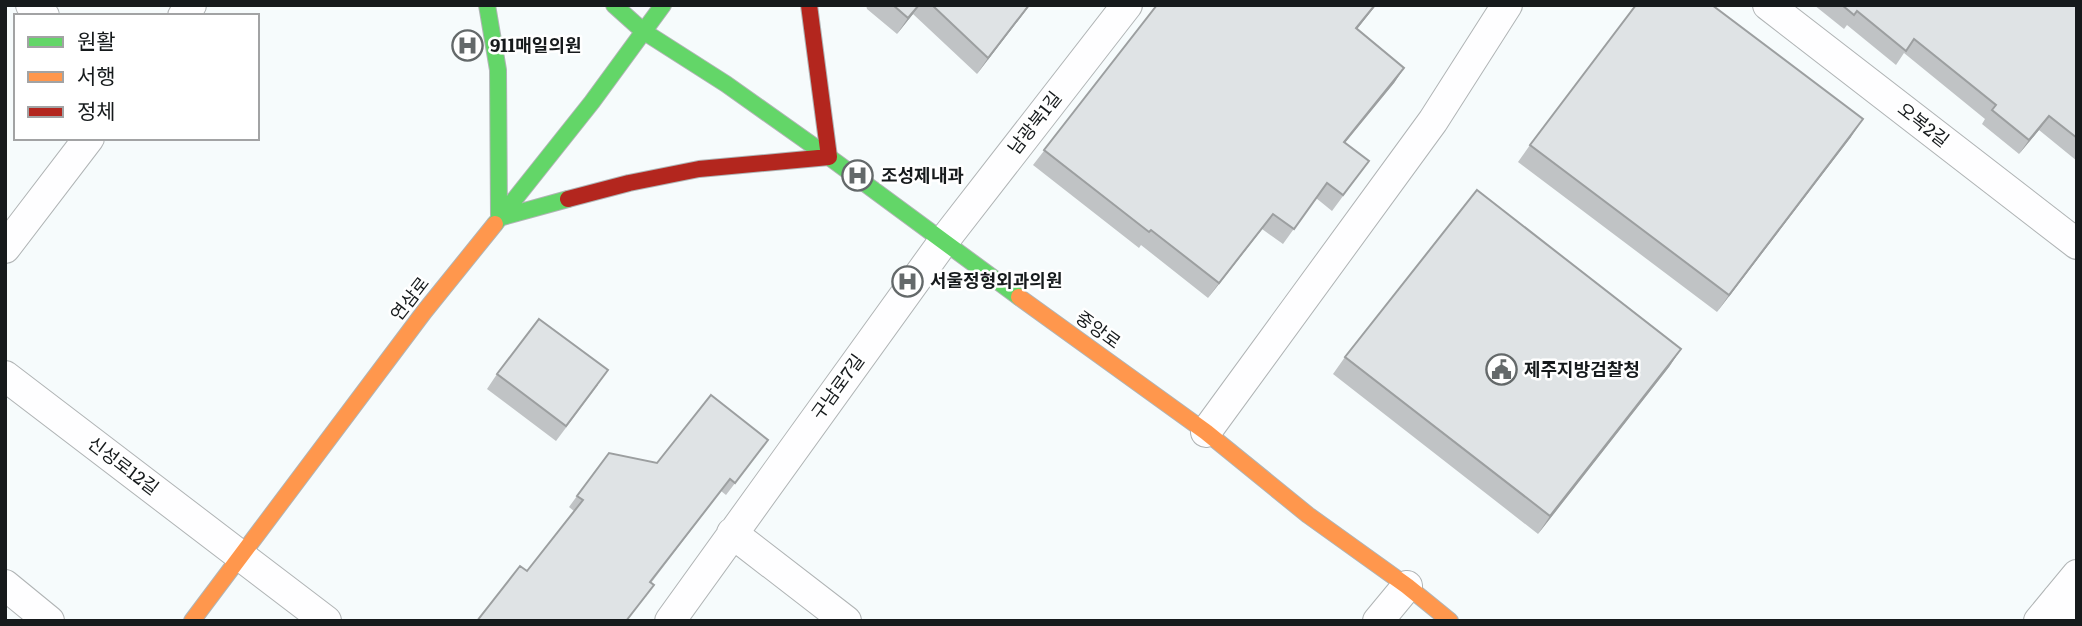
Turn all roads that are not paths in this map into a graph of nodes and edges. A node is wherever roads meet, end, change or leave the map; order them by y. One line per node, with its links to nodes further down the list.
1 (487, 5): 11 (main road)
2 (614, 5): 8 (main road, 중앙로)
3 (663, 5): 8 (main road, 연삼로)
4 (809, 5): 10 (main road)
5 (1127, 5): 12 (street, 남광북1길)
6 (1507, 5): 16 (street)
7 (1768, 5): 13 (street, 오복2길)
8 (643, 30): 10 (main road, 중앙로); 11 (main road, 연삼로)
9 (87, 140): 14 (street)
10 (829, 156): 11 (main road); 12 (main road, 중앙로)
11 (499, 218): 18 (main road, 연삼로)
12 (943, 242): 16 (main road, 중앙로); 17 (street, 구남로7길)
13 (2077, 244)
14 (5, 248)
15 (5, 376): 18 (street, 신성로12길)
16 (1206, 432): 21 (main road, 중앙로)
17 (733, 533): 26 (street, 구남로7길); 27 (street)
18 (241, 556): 24 (main road, 연삼로); 25 (street)
19 (2077, 575): 22 (street)
20 (5, 585): 23 (street)
21 (1407, 586): 28 (street); 29 (main road, 중앙로)
22 (2058, 612)
23 (49, 621)
24 (192, 621)
25 (326, 621)
26 (670, 621)
27 (846, 621)
28 (1378, 621)
29 (1450, 621)

